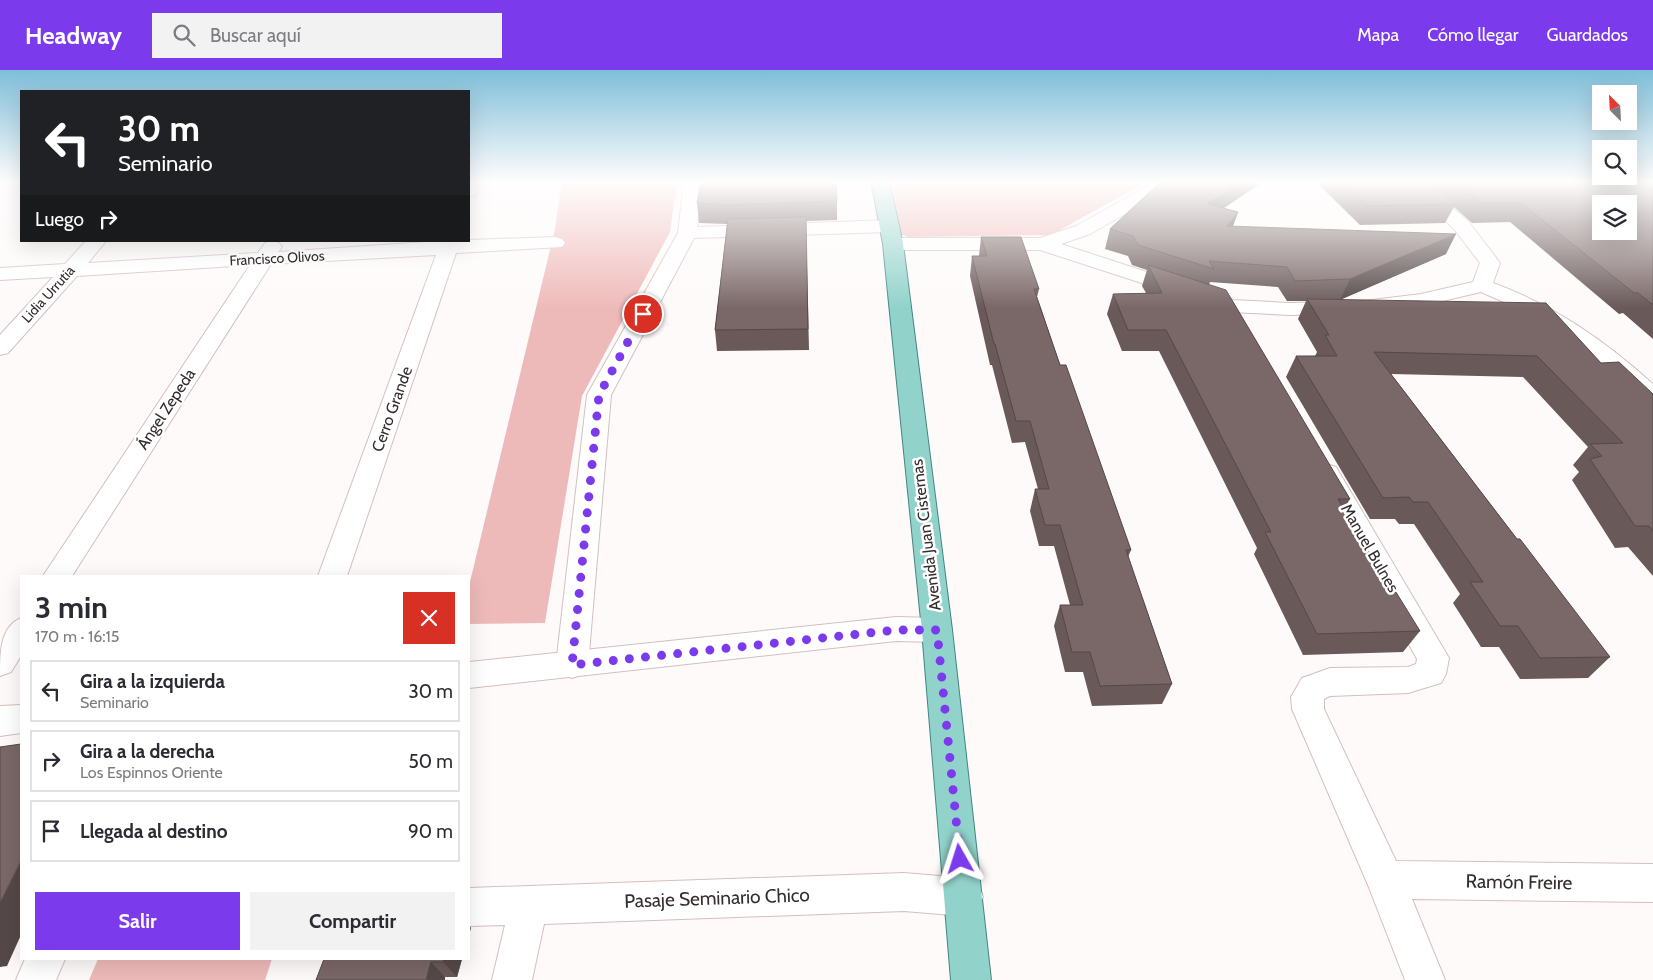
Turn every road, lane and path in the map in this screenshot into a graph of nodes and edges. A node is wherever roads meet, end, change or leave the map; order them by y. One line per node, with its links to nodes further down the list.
1 (688, 223): 5 (street)
2 (889, 223): 6 (main road, Avenida Juan Cisternas)
3 (1094, 223): 10 (street)
4 (1459, 223): 14 (street)
5 (687, 233): 6 (street); 23 (street)
6 (891, 235): 10 (street); 20 (main road, Avenida Juan Cisternas)
7 (96, 242): 12 (street, Lidia Urrutia)
8 (450, 244): 9 (street, Francisco Olivos); 11 (street, Francisco Olivos); 19 (street, Cerro Grande)
9 (555, 244)
10 (1042, 244): 14 (street)
11 (270, 250): 12 (street, Francisco Olivos); 18 (street, Ángel Zepeda)
12 (70, 270): 13 (street, Francisco Olivos); 15 (street, Lidia Urrutia)
13 (0, 274)
14 (1482, 286): 16 (street)
15 (0, 348)
16 (1653, 397)
17 (1315, 452): 27 (street, Manuel Bulnes)
18 (57, 575)
19 (333, 575)
20 (937, 630): 23 (street); 29 (main road, Avenida Juan Cisternas)
21 (20, 632): 22 (street)
22 (0, 663)
23 (572, 665): 24 (street)
24 (470, 676)
25 (20, 719): 26 (street)
26 (0, 721)
27 (1385, 880): 28 (street, Ramón Freire); 36 (street, Manuel Bulnes)
28 (1653, 883)
29 (964, 897): 30 (street, Pasaje Seminario Chico); 35 (main road, Avenida Juan Cisternas)
30 (529, 904): 31 (street, Pasaje Seminario Chico); 34 (street)
31 (470, 908)
32 (46, 960): 33 (street)
33 (36, 980)
34 (512, 980)
35 (971, 980)
36 (1425, 980)

